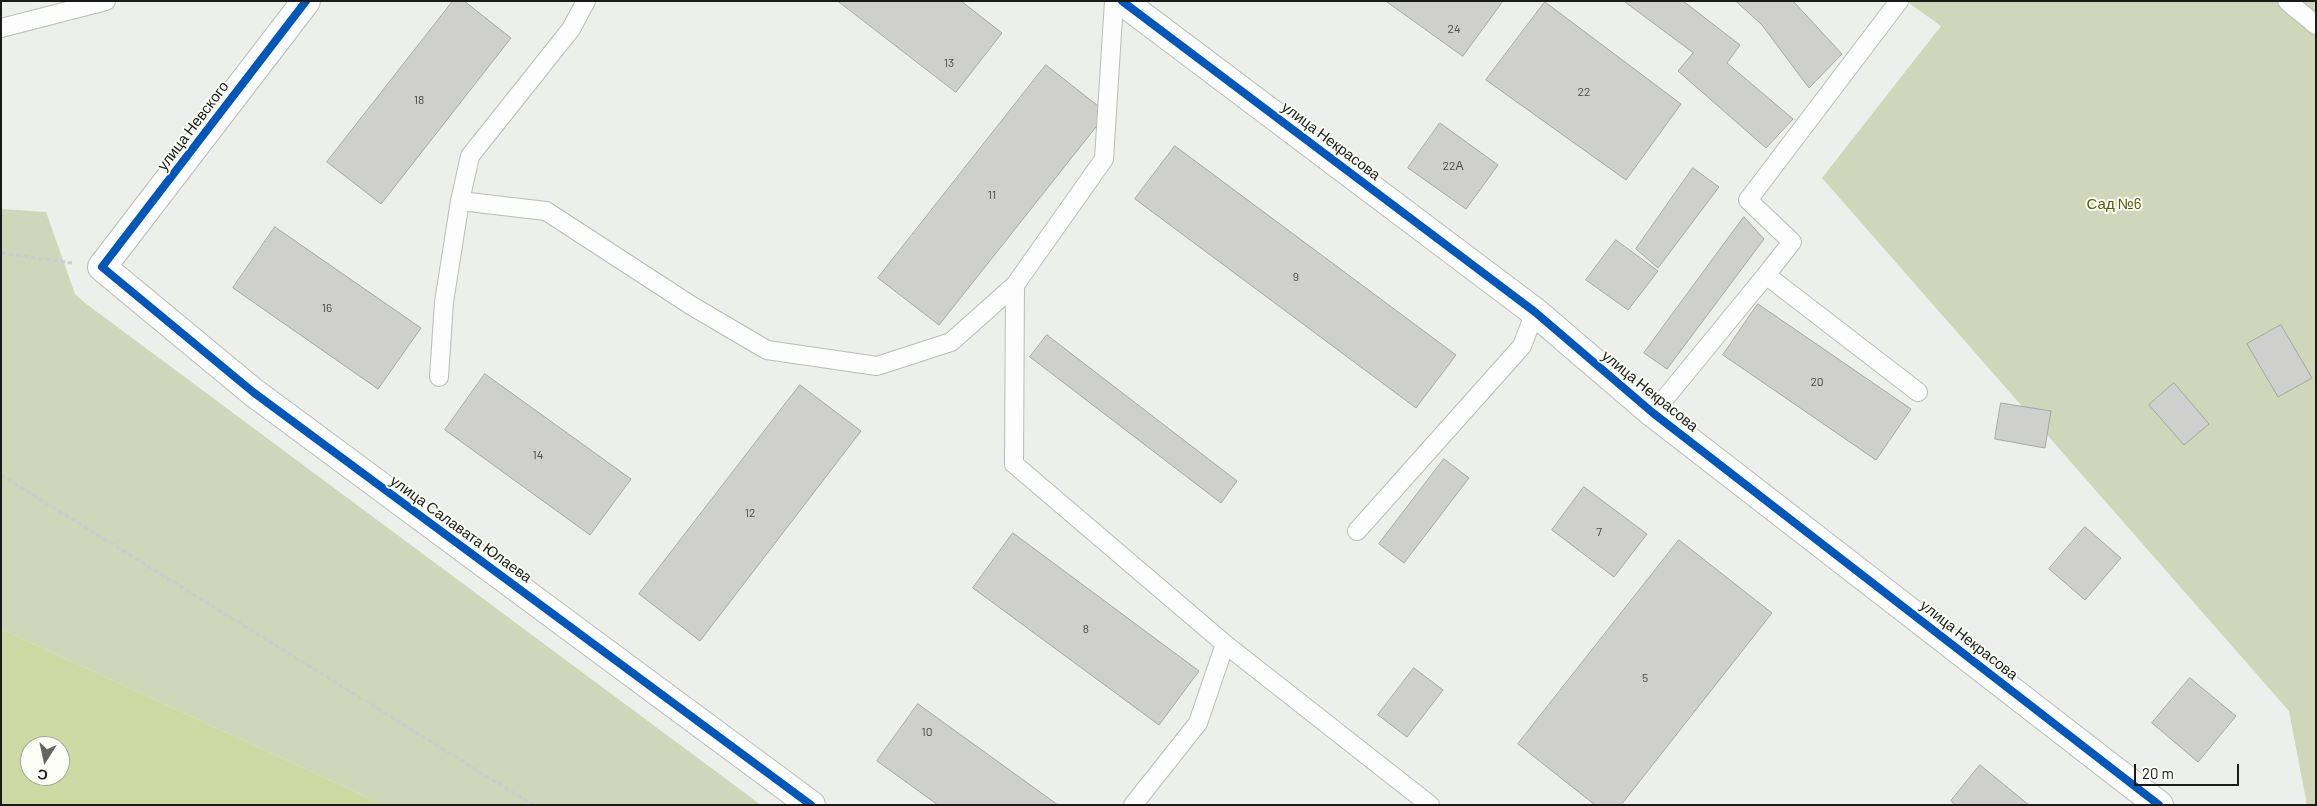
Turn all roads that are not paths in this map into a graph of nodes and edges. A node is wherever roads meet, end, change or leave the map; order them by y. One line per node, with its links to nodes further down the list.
1 (106, 1): 9 (lane)
2 (306, 1): 11 (street, улица Невского)
3 (586, 1): 10 (lane)
4 (1114, 1): 13 (lane)
5 (1122, 1): 14 (street, улица Некрасова)
6 (1899, 1): 12 (lane)
7 (2287, 1): 8 (lane)
8 (2316, 25)
9 (1, 28)
10 (460, 201): 13 (lane); 15 (lane)
11 (102, 267): 20 (street, улица Салавата Юлаева)
12 (1766, 275): 16 (lane); 17 (lane)
13 (1015, 284): 19 (lane)
14 (1534, 312): 17 (street, улица Некрасова); 18 (lane)
15 (439, 377)
16 (1918, 392)
17 (1653, 412): 23 (street, улица Некрасова)
18 (1357, 531)
19 (1226, 644): 21 (lane); 22 (lane)
20 (811, 805)
21 (1133, 805)
22 (1430, 805)
23 (2159, 805)

